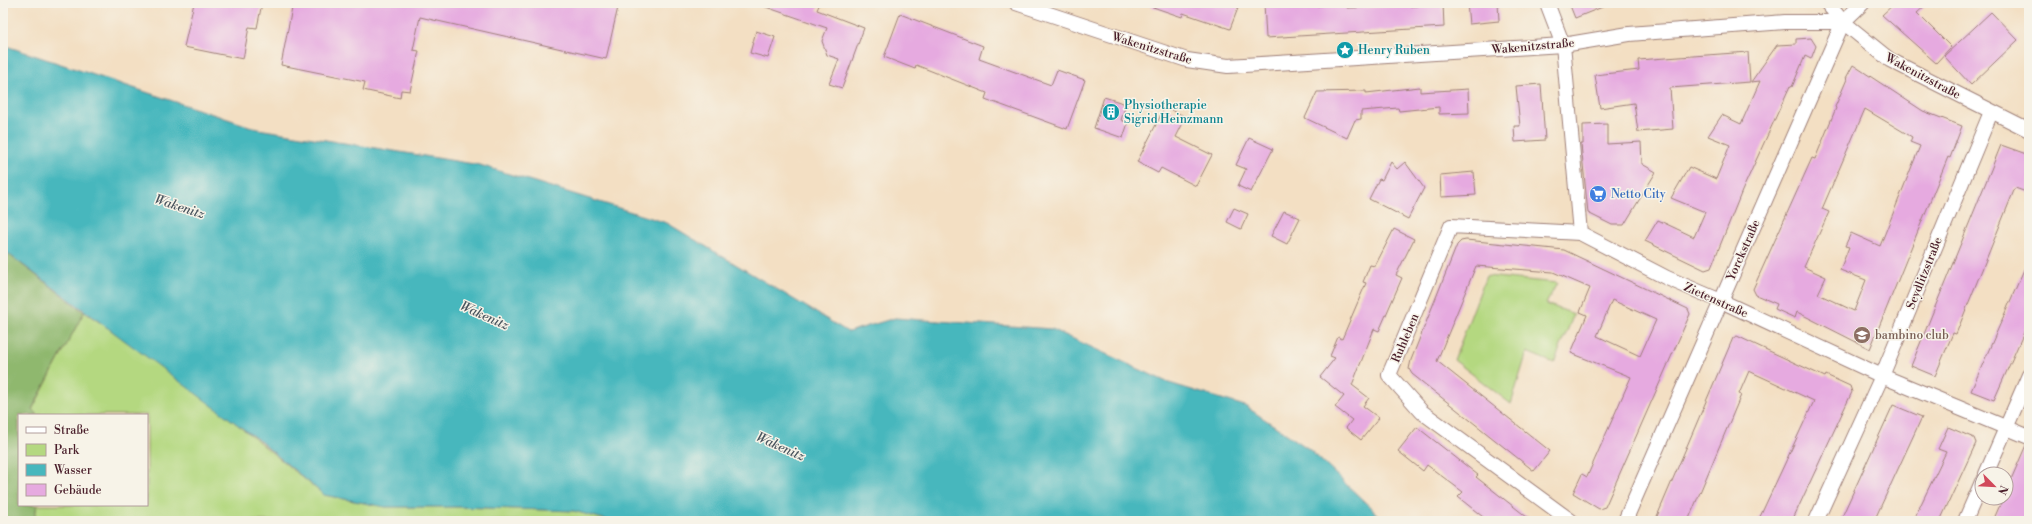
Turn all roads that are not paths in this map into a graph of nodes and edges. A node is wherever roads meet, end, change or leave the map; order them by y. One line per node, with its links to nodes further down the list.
1 (1016, 3): 6 (street, Wakenitzstraße)
2 (1547, 3): 6 (street)
3 (1827, 3): 5 (street)
4 (1863, 3): 5 (street)
5 (1843, 22): 6 (street, Wakenitzstraße); 7 (street, Wakenitzstraße); 10 (street, Yorckstraße)
6 (1563, 45): 9 (street)
7 (1991, 112): 8 (street, Wakenitzstraße); 12 (street, Seydlitzstraße)
8 (2029, 130)
9 (1580, 233): 10 (street, Zietenstraße); 17 (street, Ruhleben)
10 (1721, 301): 12 (street, Zietenstraße); 18 (street, Yorckstraße)
11 (2029, 375): 13 (street)
12 (1882, 376): 13 (street, Zietenstraße); 19 (street, Seydlitzstraße)
13 (2007, 427): 14 (street, Zietenstraße); 15 (street)
14 (2029, 437)
15 (1990, 466)
16 (1974, 500): 20 (street)
17 (1571, 521)
18 (1625, 521)
19 (1816, 521)
20 (1965, 521)

